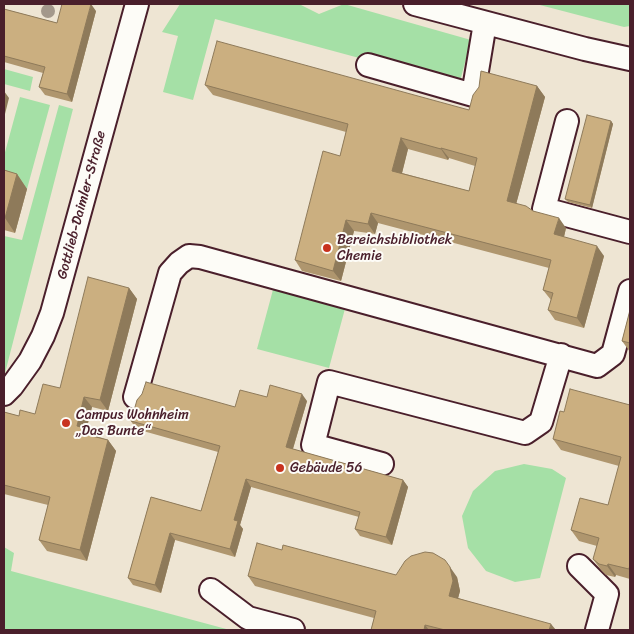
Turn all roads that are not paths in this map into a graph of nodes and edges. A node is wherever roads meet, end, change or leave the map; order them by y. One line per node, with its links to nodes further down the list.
1 (137, 4): 10 (street, Gottlieb-Daimler-Straße)
2 (415, 4): 3 (street)
3 (485, 23): 4 (street); 5 (street)
4 (630, 59)
5 (368, 65)
6 (567, 121): 7 (street)
7 (630, 232)
8 (630, 291): 9 (street)
9 (560, 355): 11 (street); 12 (street)
10 (4, 394)
11 (135, 397)
12 (382, 464)
13 (579, 566): 16 (street)
14 (210, 590): 15 (street)
15 (293, 630)
16 (597, 630)

